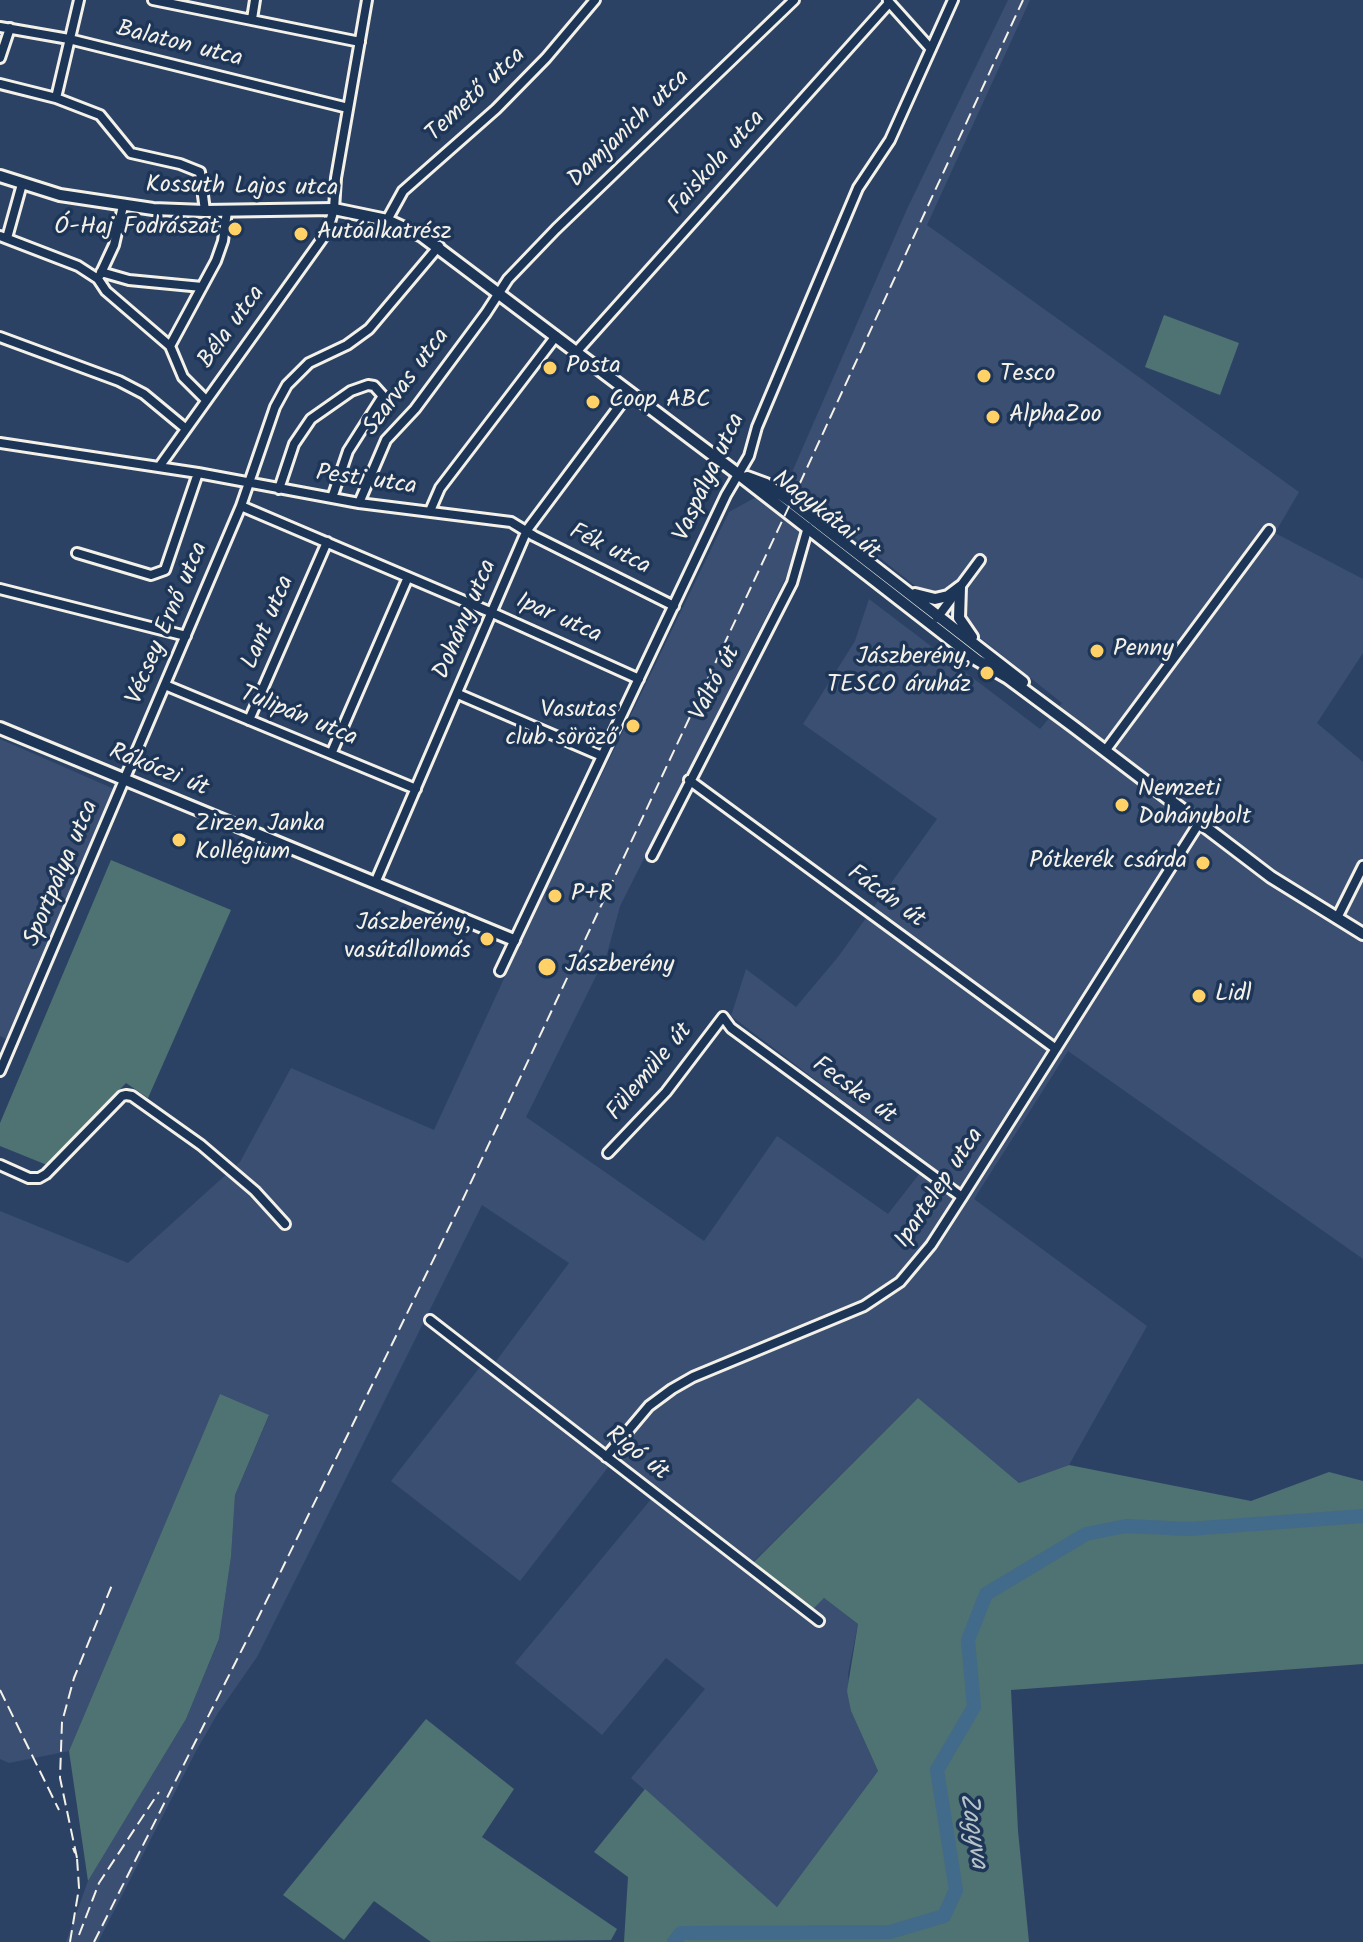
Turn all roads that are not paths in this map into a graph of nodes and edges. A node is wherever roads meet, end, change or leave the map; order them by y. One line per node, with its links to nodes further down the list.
1 (79, 0): 12 (street)
2 (153, 0): 9 (street)
3 (255, 0): 9 (street)
4 (367, 0): 13 (street, Béla utca)
5 (595, 0): 25 (street, Temető utca)
6 (794, 0): 30 (street, Damjanich utca)
7 (953, 0): 14 (street, Vaspálya utca)
8 (888, 1): 14 (street); 34 (street, Faiskola utca)
9 (252, 19): 13 (street)
10 (0, 27): 11 (street, Balaton utca)
11 (10, 28): 12 (street, Balaton utca); 15 (street)
12 (69, 39): 17 (street); 18 (street, Balaton utca)
13 (360, 42): 18 (street, Béla utca)
14 (931, 49): 41 (street, Vaspálya utca)
15 (0, 58)
16 (0, 84): 17 (street)
17 (56, 98): 23 (street)
18 (348, 108): 22 (street, Béla utca)
19 (0, 176): 20 (street, Kossuth Lajos utca)
20 (22, 184): 21 (street, Kossuth Lajos utca); 26 (street)
21 (123, 206): 23 (street, Kossuth Lajos utca); 28 (street)
22 (334, 209): 24 (street, Kossuth Lajos utca); 25 (street, Kossuth Lajos utca); 36 (street, Béla utca)
23 (205, 211): 24 (street, Kossuth Lajos utca)
24 (227, 211): 29 (street)
25 (387, 220): 27 (street, Kossuth Lajos utca)
26 (3, 237): 28 (street)
27 (439, 246): 30 (street, Kossuth Lajos utca); 42 (street, Vécsey Ernő utca)
28 (100, 276): 29 (street); 33 (street)
29 (202, 287): 33 (street)
30 (498, 293): 31 (street, Kossuth Lajos utca); 45 (street, Szarvas utca)
31 (556, 336): 34 (street, Kossuth Lajos utca); 47 (street)
32 (0, 337): 37 (street)
33 (170, 346): 36 (street)
34 (577, 351): 35 (street, Kossuth Lajos utca)
35 (630, 392): 41 (street, Kossuth Lajos utca); 49 (street, Dohány utca)
36 (206, 400): 37 (street, Béla utca)
37 (185, 428): 39 (street, Béla utca)
38 (0, 443): 39 (street, Pesti utca)
39 (159, 467): 40 (street, Pesti utca)
40 (198, 473): 42 (street, Pesti utca); 52 (street)
41 (738, 474): 48 (street, Nagykátai út); 55 (street, Nagykátai út); 58 (street, Vaspálya utca)
42 (249, 482): 43 (street, Pesti utca); 46 (street, Vécsey Ernő utca)
43 (279, 489): 44 (street, Pesti utca); 44 (street)
44 (332, 498): 45 (street, Pesti utca)
45 (359, 503): 47 (street, Pesti utca)
46 (241, 506): 51 (street, Ipar utca); 61 (street, Vécsey Ernő utca)
47 (430, 511): 49 (street, Pesti utca)
48 (808, 527): 60 (street, Nagykátai út); 72 (street, Váltó út)
49 (527, 530): 58 (street, Fék utca); 59 (street, Dohány utca)
50 (1269, 530): 69 (street)
51 (327, 542): 54 (street, Ipar utca); 66 (street, Lant utca)
52 (77, 553)
53 (980, 560): 56 (street)
54 (408, 577): 59 (street, Ipar utca); 70 (street)
55 (897, 584): 56 (street); 60 (street, Nagykátai út)
56 (960, 587): 60 (street); 62 (street)
57 (0, 589): 61 (street)
58 (674, 606): 63 (street, Vaspálya utca)
59 (491, 613): 63 (street, Ipar utca); 65 (street, Dohány utca)
60 (935, 622): 62 (street, Nagykátai út); 67 (street, Nagykátai út)
61 (186, 636): 64 (street, Vécsey Ernő utca)
62 (990, 655): 67 (street, Nagykátai út)
63 (639, 679): 71 (street, Vaspálya utca)
64 (165, 685): 66 (street, Tulipán utca); 73 (street, Vécsey Ernő utca)
65 (458, 694): 71 (street); 74 (street, Dohány utca)
66 (249, 720): 70 (street, Tulipán utca)
67 (1074, 727): 69 (street, Nagykátai út)
68 (0, 728): 73 (street, Rákóczi út)
69 (1105, 751): 75 (street, Nagykátai út)
70 (332, 752): 74 (street, Tulipán utca)
71 (602, 756): 81 (street, Vaspálya utca)
72 (689, 780): 76 (street, Váltó út); 84 (street, Fácán út)
73 (125, 781): 78 (street, Rákóczi út); 85 (street, Sportpálya utca)
74 (416, 789): 78 (street, Dohány utca)
75 (1199, 823): 79 (street, Nagykátai út); 84 (street, Ipartelep utca)
76 (652, 856)
77 (1363, 866): 79 (street)
78 (375, 883): 81 (street, Rákóczi út)
79 (1337, 918): 80 (street, Nagykátai út)
80 (1363, 934)
81 (514, 940): 82 (street, Vaspálya utca)
82 (500, 971)
83 (723, 1017): 86 (street, Fülemüle út); 88 (street, Fecske út)
84 (1056, 1049): 88 (street, Ipartelep utca)
85 (0, 1071)
86 (608, 1153)
87 (0, 1165): 89 (street)
88 (962, 1197): 91 (street, Ipartelep utca)
89 (285, 1224)
90 (430, 1320): 91 (street, Rigó út)
91 (606, 1457): 92 (street, Rigó út)
92 (819, 1621)

